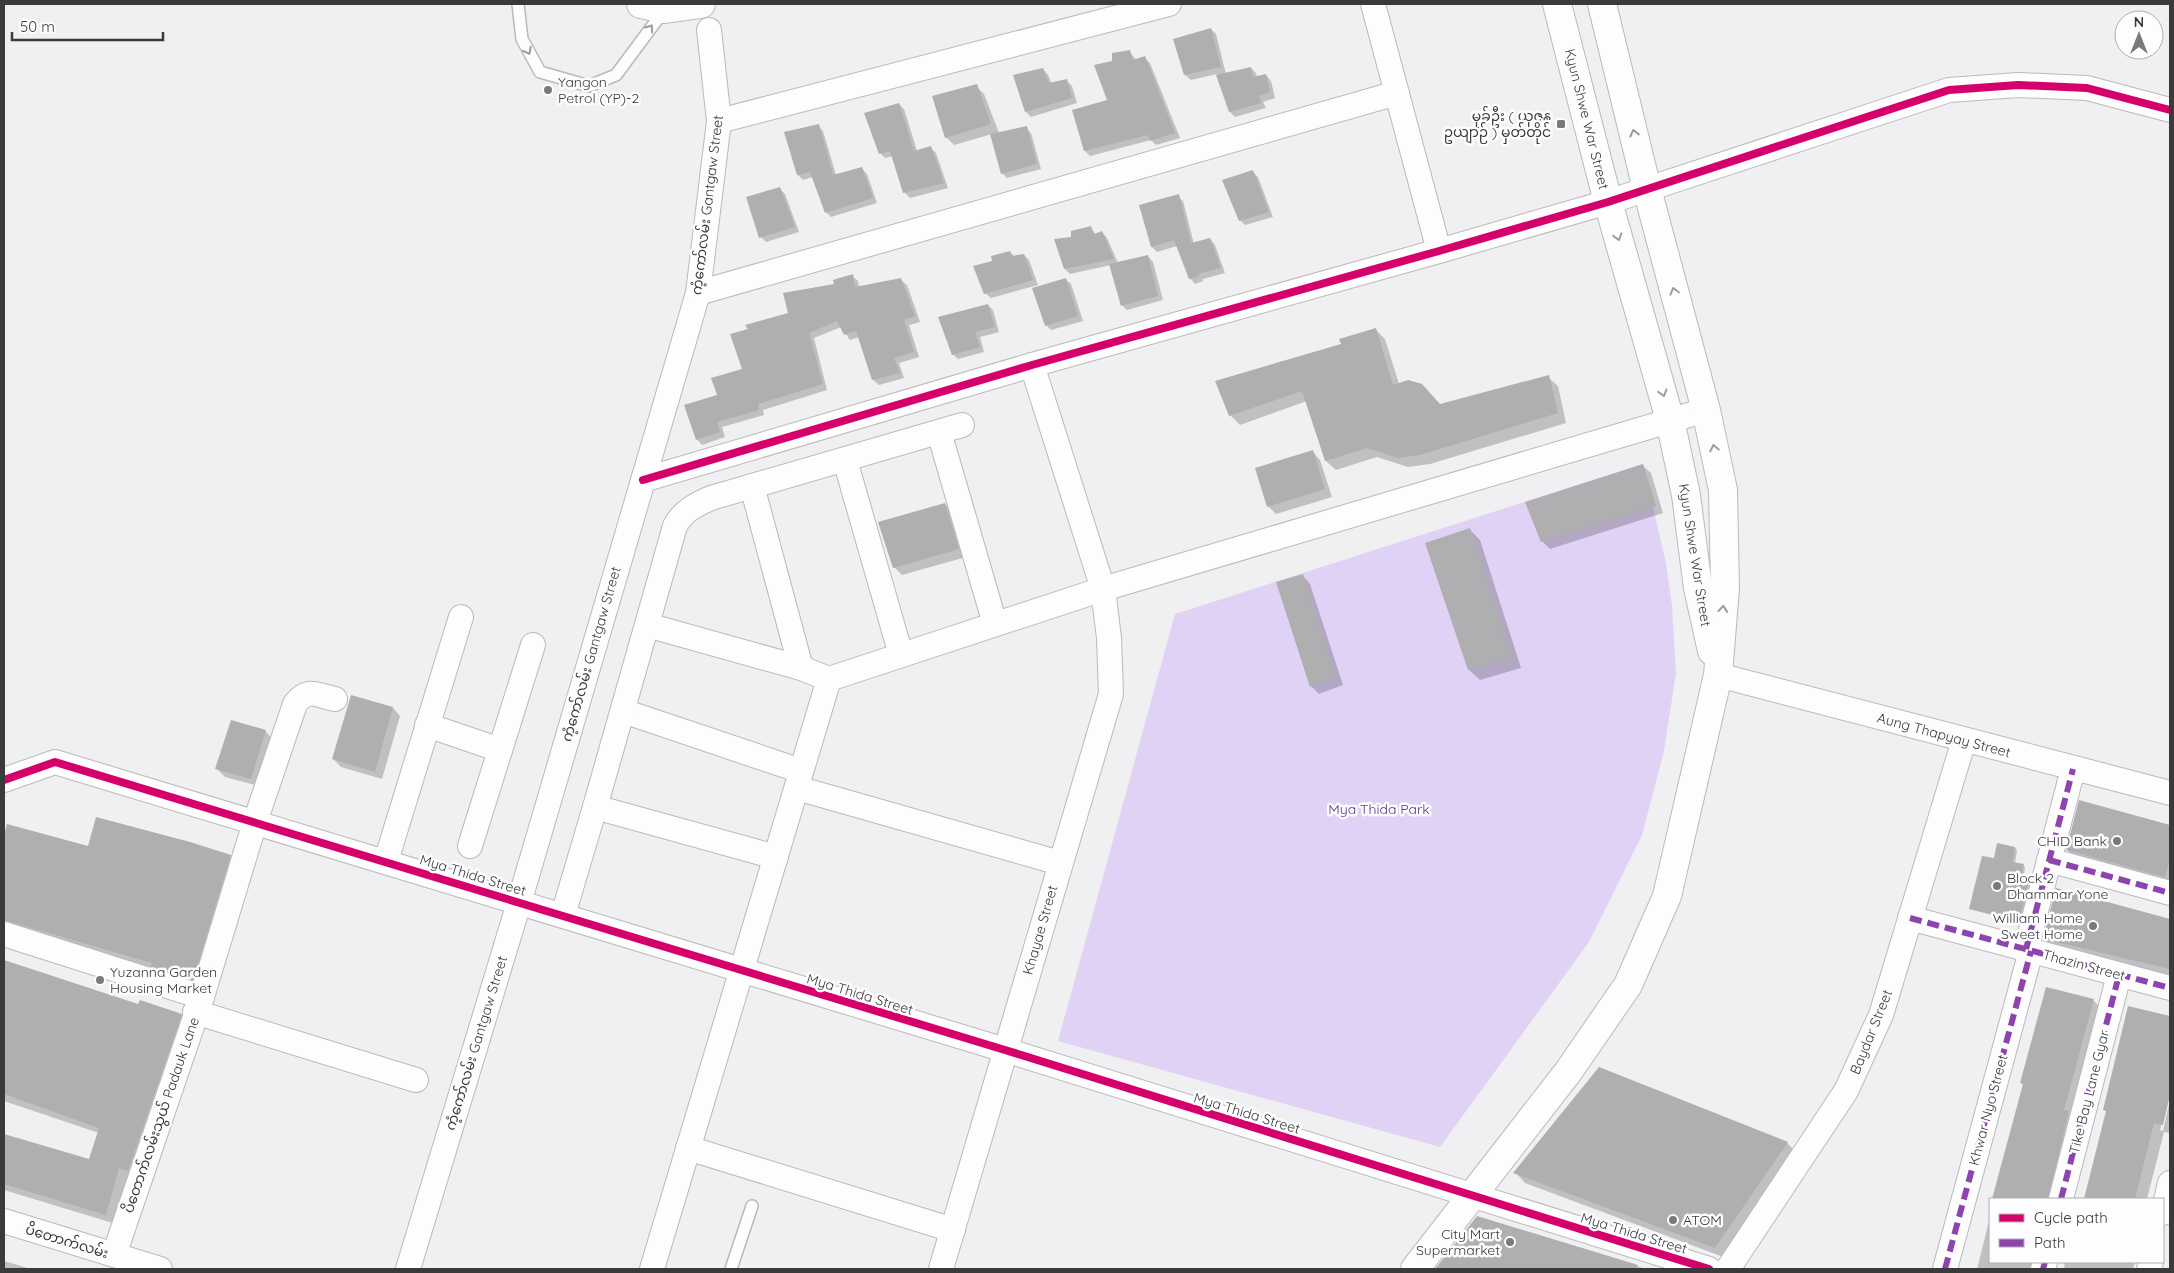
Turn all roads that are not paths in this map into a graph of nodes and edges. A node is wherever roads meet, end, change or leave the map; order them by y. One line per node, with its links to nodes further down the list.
1 (518, 4): 7 (lane, one-way to 7)
2 (701, 4): 7 (street)
3 (1169, 4): 11 (street)
4 (1374, 4): 9 (street)
5 (1557, 4): 13 (street, Kyun Shwe War Street)
6 (1602, 4): 12 (street, Kyun Shwe War Street, one-way to 6)
7 (653, 6)
8 (709, 30): 11 (street, ကံ့ကော်လမ်း Gantgaw Street)
9 (1397, 93): 14 (street); 15 (street)
10 (2170, 110): 12 (street)
11 (719, 121): 15 (street, ကံ့ကော်လမ်း Gantgaw Street)
12 (1647, 189): 13 (street); 17 (street, Kyun Shwe War Street, one-way to 12)
13 (1608, 202): 14 (street); 18 (street, Kyun Shwe War Street, one-way to 18)
14 (1439, 251): 16 (street)
15 (698, 293): 22 (street, ကံ့ကော်လမ်း Gantgaw Street)
16 (1032, 365): 22 (street); 24 (street, Khayae Street)
17 (1706, 410): 18 (street); 31 (street, Kyun Shwe War Street, one-way to 17)
18 (1670, 420): 24 (street); 31 (street, Kyun Shwe War Street)
19 (962, 425): 20 (street)
20 (939, 432): 21 (street); 26 (street)
21 (844, 460): 23 (street); 29 (street)
22 (642, 480): 50 (street, ကံ့ကော်လမ်း Gantgaw Street)
23 (752, 486): 27 (street); 30 (street)
24 (1103, 588): 26 (street); 48 (street, Khayae Street)
25 (461, 617): 35 (street)
26 (995, 624): 29 (street)
27 (647, 625): 30 (street); 34 (street)
28 (533, 645): 37 (street)
29 (900, 655): 32 (street)
30 (801, 668): 32 (street)
31 (1718, 676): 36 (street, Aung Thapyay Street); 63 (street)
32 (829, 679): 39 (street)
33 (335, 699): 43 (street, ပိတောက်လမ်းသွယ် Padauk Lane)
34 (623, 711): 39 (street); 42 (street)
35 (427, 725): 37 (street); 47 (street)
36 (1964, 740): 38 (street, Aung Thapyay Street); 52 (street, Baydar Street)
37 (500, 750): 44 (street)
38 (2073, 769): 41 (street, Aung Thapyay Street); 46 (street, Khwar Nyo Street)
39 (799, 779): 45 (street); 48 (street)
40 (4, 780): 43 (street, Mya Thida Street)
41 (2170, 794)
42 (595, 807): 45 (street); 51 (street)
43 (255, 822): 47 (street, Mya Thida Street); 58 (street, ပိတောက်လမ်းသွယ် Padauk Lane)
44 (470, 846)
45 (776, 857): 55 (street)
46 (2052, 861): 49 (street); 54 (street, Khwar Nyo Street)
47 (386, 862): 50 (street, Mya Thida Street)
48 (1060, 863): 59 (street, Khayae Street)
49 (2170, 893)
50 (519, 903): 51 (street, Mya Thida Street); 71 (street, ကံ့ကော်လမ်း Gantgaw Street)
51 (563, 915): 55 (street, Mya Thida Street)
52 (1910, 918): 54 (street, Thazin Street); 77 (street, Baydar Street)
53 (4, 934): 58 (street)
54 (2029, 950): 56 (street, Thazin Street); 78 (street, Khwar Nyo Street)
55 (740, 971): 59 (street, Mya Thida Street); 61 (street)
56 (2118, 980): 57 (street, Thazin Street); 64 (street, Tike Bay Lane Gyar)
57 (2170, 988)
58 (198, 1005): 60 (street); 69 (street, ပိတောက်လမ်းသွယ် Padauk Lane)
59 (1005, 1050): 63 (street, Mya Thida Street); 68 (street, Khayae Street)
60 (416, 1080)
61 (688, 1148): 68 (street); 72 (street)
62 (2170, 1183): 66 (street)
63 (1470, 1197): 75 (street); 76 (street, Mya Thida Street)
64 (2061, 1198)
65 (752, 1206): 73 (lane)
66 (2164, 1209)
67 (4, 1222): 69 (street, ပိတောက်လမ်း)
68 (953, 1230): 74 (street, Khayae Street)
69 (114, 1256): 70 (street, ပိတောက်လမ်း)
70 (160, 1269)
71 (408, 1269)
72 (652, 1269)
73 (731, 1269)
74 (941, 1269)
75 (1415, 1269)
76 (1709, 1269)
77 (1728, 1269)
78 (1945, 1269)

